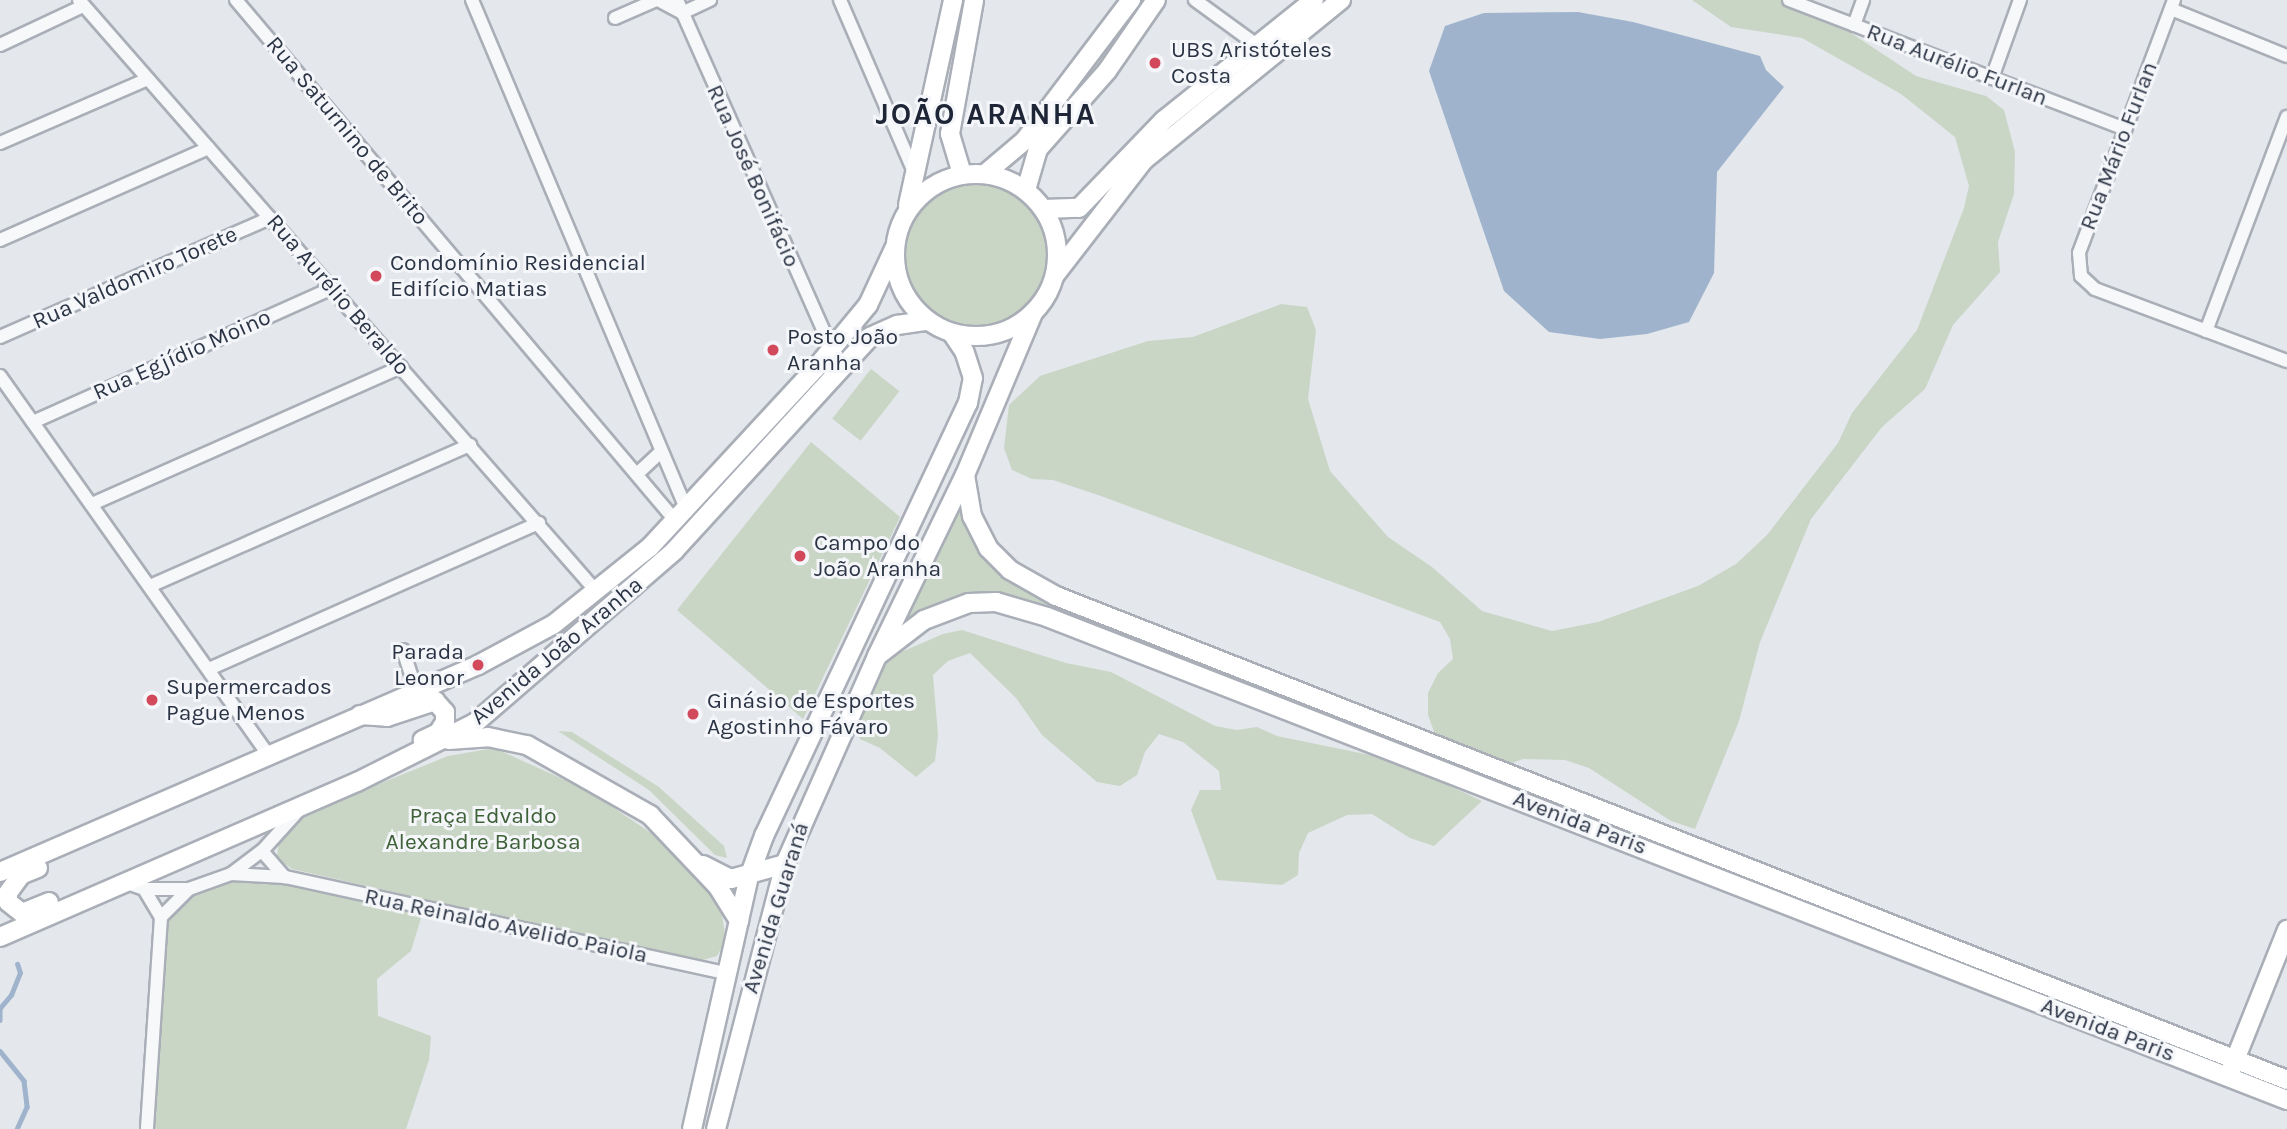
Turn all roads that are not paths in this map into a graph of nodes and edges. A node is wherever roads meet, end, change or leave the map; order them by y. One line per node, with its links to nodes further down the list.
1 (236, 0): 54 (street, Rua Saturnino de Brito)
2 (472, 0): 53 (street)
3 (657, 0): 19 (street); 20 (street)
4 (677, 0): 19 (street, Rua José Bonifácio)
5 (710, 0): 19 (street)
6 (840, 0): 33 (street)
7 (953, 0): 33 (street)
8 (974, 0): 32 (street)
9 (1131, 0): 31 (street)
10 (1156, 0): 34 (street)
11 (1195, 0): 23 (street)
12 (1314, 0): 23 (street)
13 (1341, 0): 40 (street)
14 (1789, 0): 21 (street, Rua Aurélio Furlan)
15 (1863, 0): 21 (street)
16 (2020, 0): 25 (street)
17 (81, 3): 22 (street); 26 (street, Rua Aurélio Beraldo)
18 (2172, 4): 24 (street); 28 (street, Rua Mário Furlan)
19 (682, 13): 47 (street, Rua José Bonifácio)
20 (615, 18)
21 (1854, 25): 25 (street, Rua Aurélio Furlan)
22 (0, 45)
23 (1257, 45): 35 (street)
24 (2287, 56)
25 (1992, 78): 28 (street, Rua Aurélio Furlan)
26 (149, 79): 29 (street); 30 (street, Rua Aurélio Beraldo)
27 (2287, 117): 44 (street)
28 (2125, 130): 44 (street, Rua Mário Furlan)
29 (0, 143)
30 (209, 148): 37 (street, Rua Aurélio Beraldo); 38 (street)
31 (986, 173): 32 (street); 34 (street)
32 (962, 174): 36 (street)
33 (917, 178): 36 (street)
34 (1026, 190): 35 (street)
35 (1043, 209): 40 (street)
36 (905, 212): 39 (street)
37 (270, 218): 41 (street, Rua Aurélio Beraldo); 46 (street, Rua Valdomiro Torete)
38 (0, 240)
39 (894, 249): 43 (street); 47 (street, Avenida João Aranha)
40 (1055, 275): 42 (street)
41 (332, 288): 49 (street, Rua Aurélio Beraldo); 51 (street, Rua Egjídio Moino)
42 (1033, 313): 45 (street); 55 (street, Avenida Guaraná)
43 (927, 321): 45 (street); 66 (street, Avenida João Aranha)
44 (2206, 331): 48 (street)
45 (952, 333): 79 (street, Avenida Guaraná)
46 (0, 337)
47 (832, 350): 57 (street, Avenida João Aranha)
48 (2287, 361)
49 (401, 367): 52 (street, Rua Aurélio Beraldo); 56 (street)
50 (0, 376): 51 (street)
51 (33, 422): 56 (street)
52 (470, 445): 58 (street, Rua Aurélio Beraldo); 59 (street)
53 (661, 452): 54 (street); 57 (street)
54 (637, 474): 57 (street, Rua Saturnino de Brito)
55 (965, 475): 62 (street, Avenida Guaraná); 70 (street, Avenida Paris)
56 (92, 504): 59 (street)
57 (679, 512): 60 (street, Avenida João Aranha)
58 (538, 523): 60 (street, Rua Aurélio Beraldo); 63 (street)
59 (150, 586): 63 (street)
60 (596, 591): 64 (street, Avenida João Aranha)
61 (403, 650): 64 (street)
62 (877, 656): 71 (street, Avenida Paris); 75 (street, Avenida Guaraná)
63 (209, 669): 67 (street)
64 (416, 690): 65 (street, Avenida João Aranha)
65 (358, 714): 67 (street, Avenida João Aranha); 68 (street)
66 (446, 741): 68 (street, Avenida João Aranha); 74 (street)
67 (267, 753): 72 (street, Avenida João Aranha)
68 (357, 782): 69 (street, Avenida João Aranha)
69 (307, 801): 73 (street); 80 (street, Avenida João Aranha)
70 (1581, 802): 71 (street); 89 (street, Avenida Paris)
71 (1575, 821): 90 (street, Avenida Paris)
72 (109, 826): 76 (street, Avenida João Aranha); 83 (street)
73 (262, 851): 77 (street); 78 (street)
74 (691, 858): 79 (street); 85 (street)
75 (785, 864): 79 (street); 95 (street, Avenida Guaraná)
76 (0, 872)
77 (231, 874): 78 (street, Rua Reinaldo Avelido Paiola); 82 (street)
78 (285, 877): 88 (street, Rua Reinaldo Avelido Paiola)
79 (750, 877): 85 (street, Avenida Guaraná)
80 (124, 882): 81 (street); 83 (street, Avenida João Aranha)
81 (144, 889): 82 (street); 84 (street)
82 (189, 889): 84 (street)
83 (85, 898): 87 (street, Avenida João Aranha)
84 (161, 917): 93 (street)
85 (739, 921): 88 (street, Avenida Guaraná)
86 (2287, 930): 89 (street)
87 (0, 937)
88 (727, 973): 94 (street, Avenida Guaraná)
89 (2235, 1059): 90 (street); 91 (street, Avenida Paris)
90 (2228, 1077): 92 (street, Avenida Paris)
91 (2287, 1080)
92 (2287, 1100)
93 (147, 1129)
94 (692, 1129)
95 (716, 1129)

